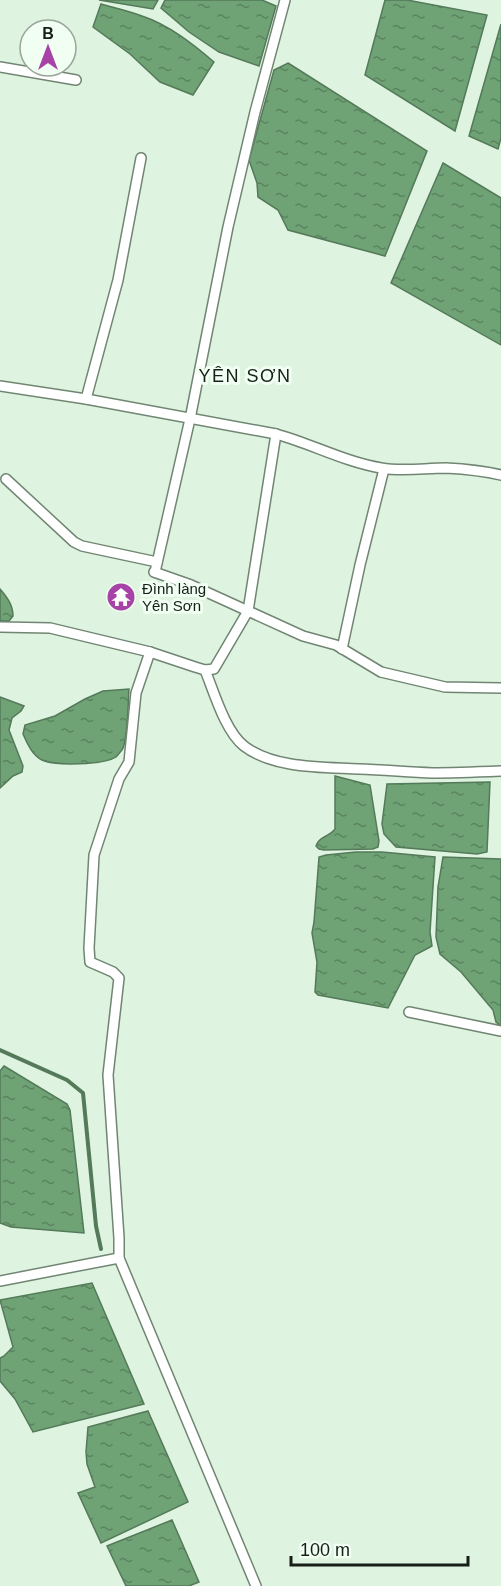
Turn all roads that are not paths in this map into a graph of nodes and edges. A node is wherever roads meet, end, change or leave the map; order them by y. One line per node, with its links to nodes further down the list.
1 (285, 0): 7 (street)
2 (0, 67): 3 (street)
3 (76, 80)
4 (141, 158): 6 (street)
5 (0, 386): 6 (street)
6 (86, 399): 7 (street)
7 (190, 420): 8 (street); 12 (street)
8 (276, 434): 9 (street); 13 (street)
9 (384, 469): 10 (street); 15 (street)
10 (501, 475)
11 (6, 479): 12 (street)
12 (157, 562): 13 (street)
13 (248, 611): 15 (street); 17 (street)
14 (0, 627): 16 (street)
15 (342, 649): 18 (street)
16 (150, 652): 17 (street); 22 (street)
17 (205, 670): 19 (street)
18 (501, 688)
19 (501, 771)
20 (409, 1012): 21 (street)
21 (501, 1031)
22 (119, 1258): 23 (street); 24 (street)
23 (0, 1281)
24 (256, 1586)

